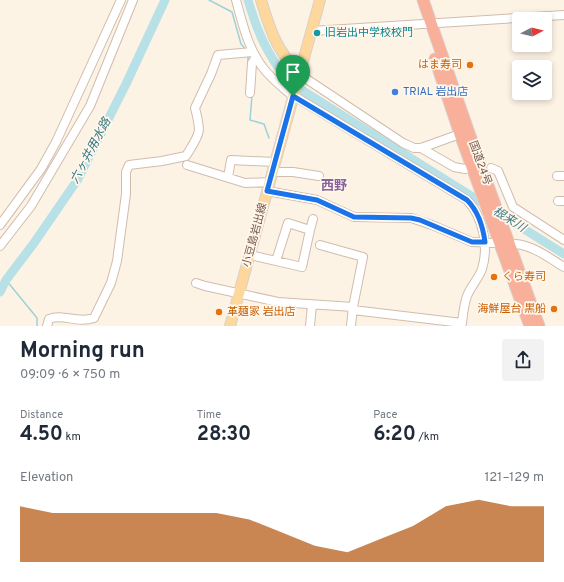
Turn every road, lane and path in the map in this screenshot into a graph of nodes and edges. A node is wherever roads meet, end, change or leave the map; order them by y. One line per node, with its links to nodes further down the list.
1 (121, 0): 25 (street)
2 (133, 0): 30 (street)
3 (236, 0): 11 (street)
4 (261, 0): 12 (main road)
5 (320, 0): 10 (main road, 小豆島岩出線)
6 (416, 0): 9 (highway, 国道24号)
7 (423, 0): 9 (highway, 国道24号)
8 (564, 16): 9 (street)
9 (427, 25): 10 (street); 15 (highway, 国道24号); 45 (highway, 国道24号)
10 (312, 31): 12 (main road, 小豆島岩出線)
11 (254, 54): 13 (street); 14 (street); 40 (street)
12 (298, 77): 14 (main road, 小豆島岩出線); 16 (street)
13 (250, 92)
14 (293, 94): 17 (main road, 小豆島岩出線); 28 (street)
15 (460, 134): 16 (street); 44 (highway, 国道24号)
16 (422, 148): 20 (street)
17 (275, 162): 22 (street); 23 (main road, 小豆島岩出線)
18 (187, 165): 22 (street)
19 (491, 168): 27 (street)
20 (465, 169)
21 (319, 176): 23 (street)
22 (228, 177): 23 (street)
23 (270, 182): 28 (street); 32 (main road, 小豆島岩出線)
24 (313, 219): 26 (street)
25 (0, 225)
26 (310, 230): 33 (street); 33 (street)
27 (564, 240)
28 (489, 242): 39 (street)
29 (516, 244): 34 (street)
30 (0, 246)
31 (320, 246): 38 (street)
32 (250, 256): 33 (street); 36 (main road, 小豆島岩出線)
33 (276, 261)
34 (564, 267)
35 (196, 283): 36 (street)
36 (240, 293): 37 (street); 41 (main road, 小豆島岩出線)
37 (312, 306): 38 (street); 42 (street)
38 (353, 308): 39 (street); 43 (street)
39 (461, 324)
40 (47, 326)
41 (230, 326)
42 (310, 326)
43 (351, 326)
44 (530, 326)
45 (539, 326)

